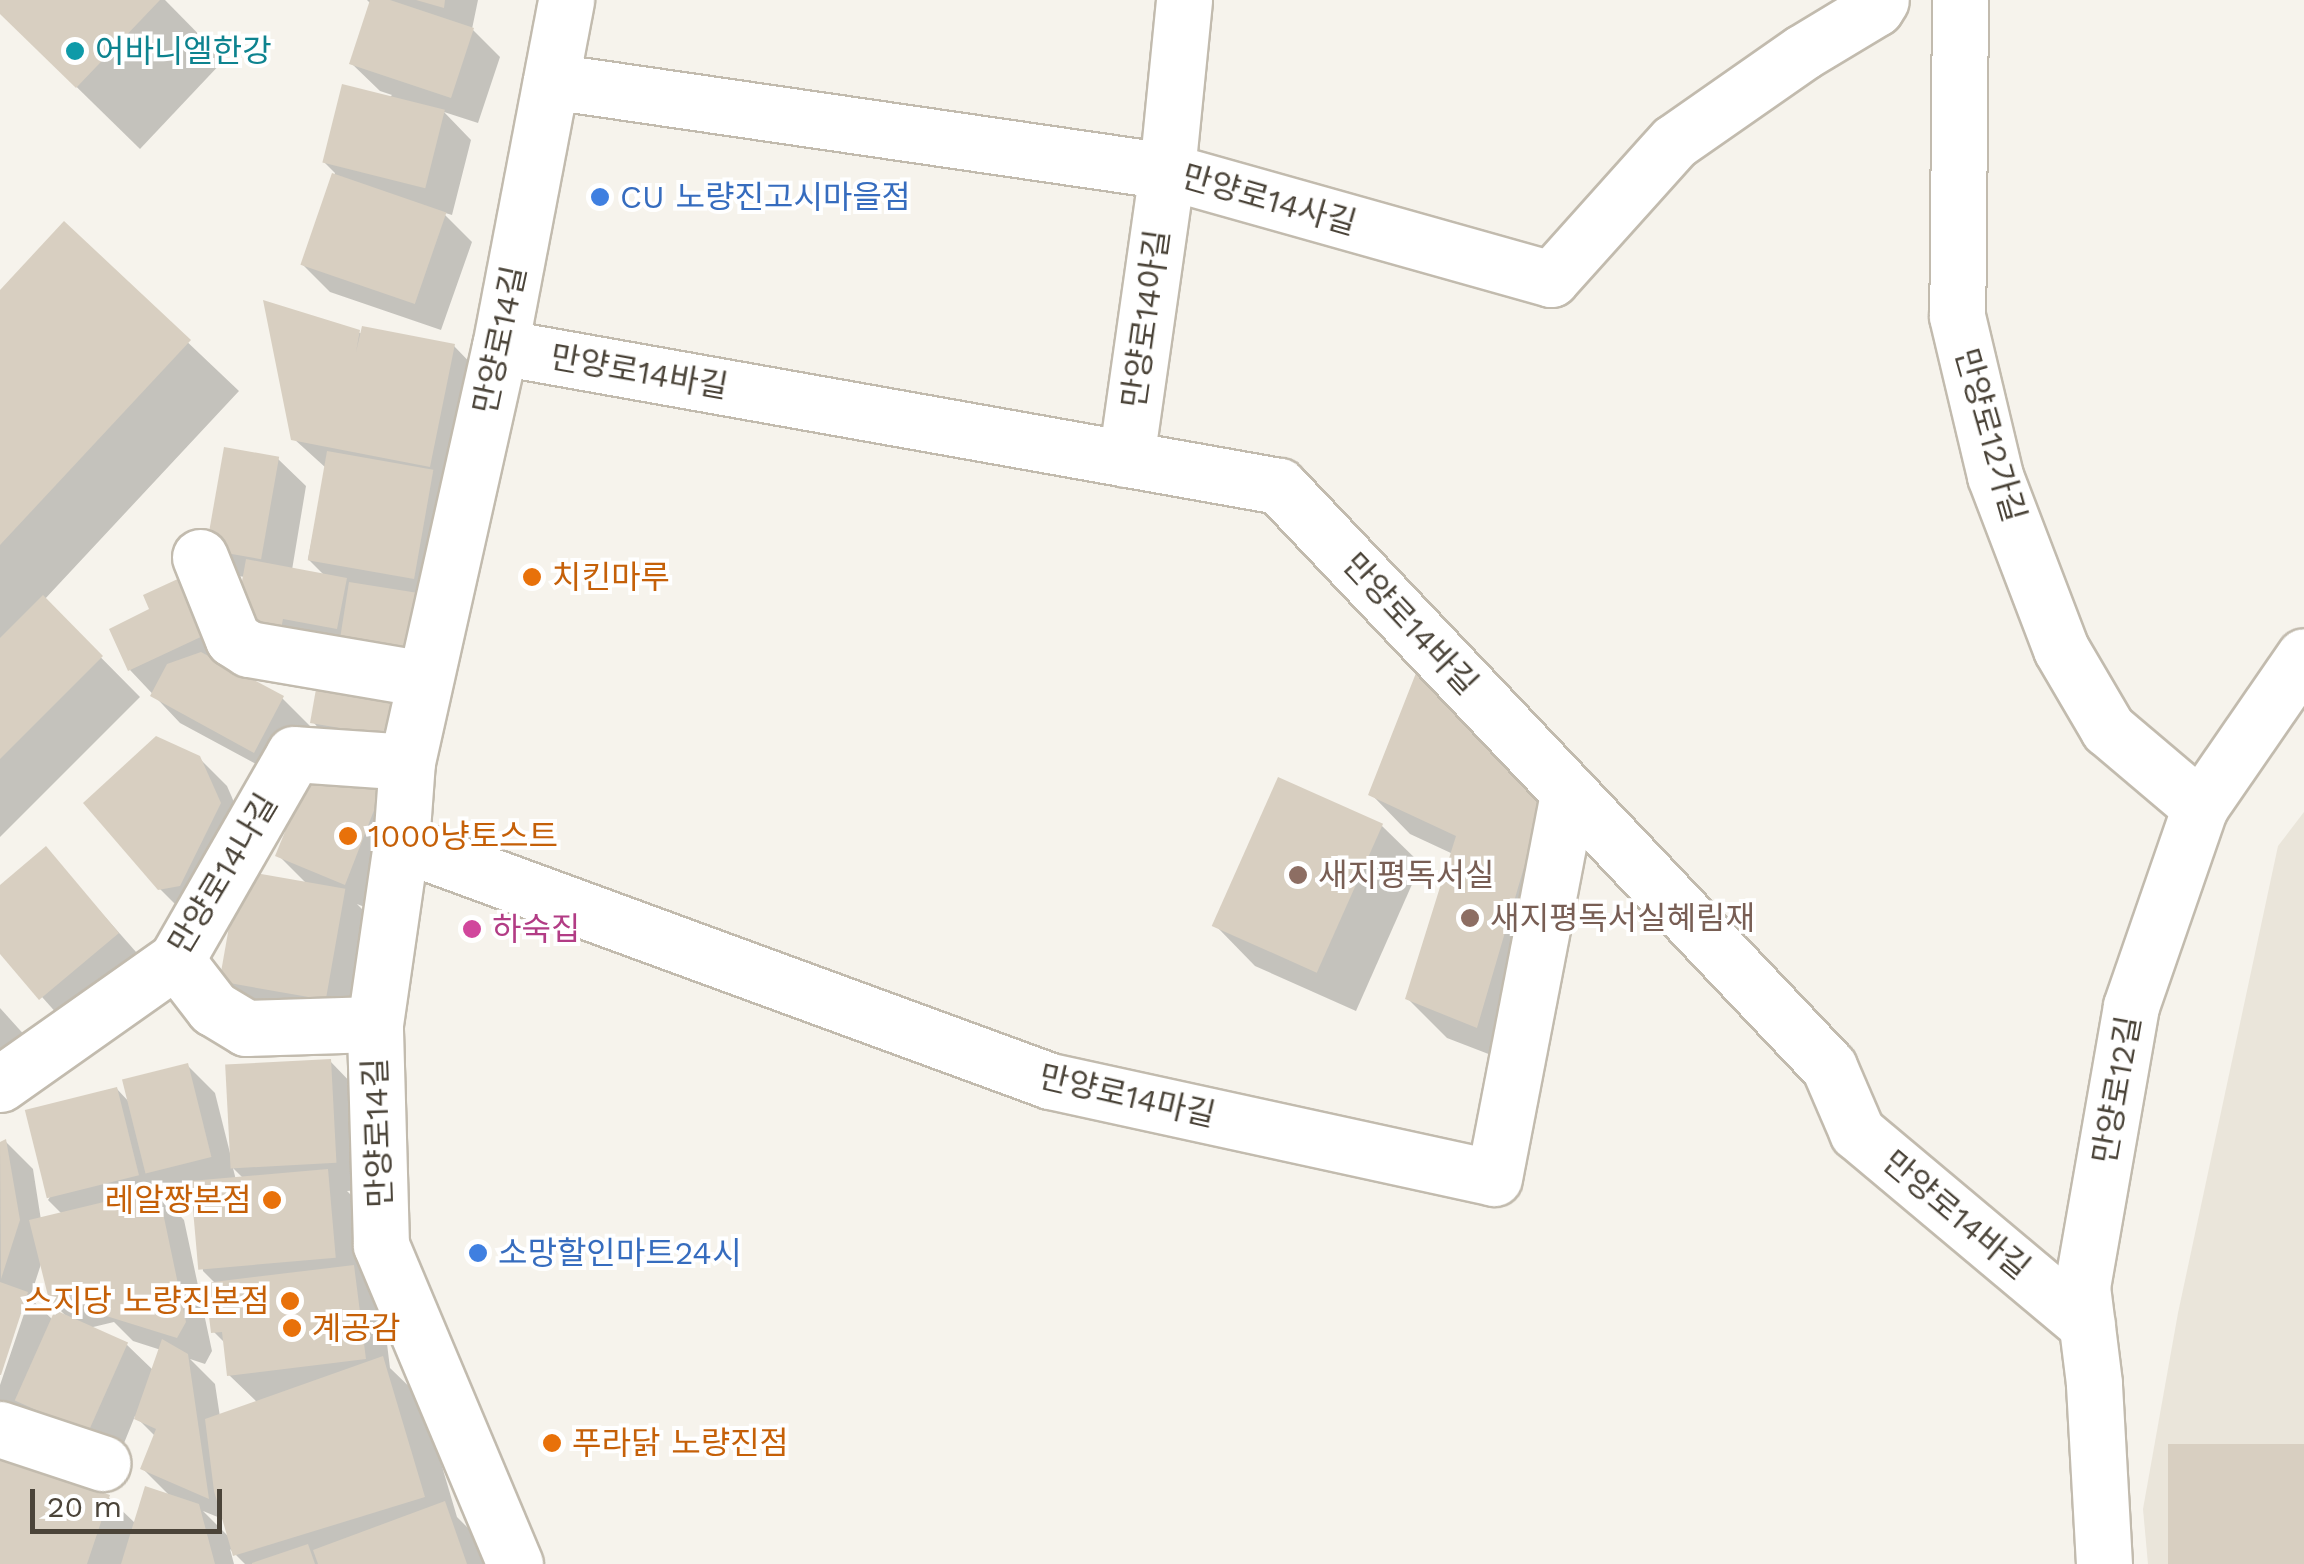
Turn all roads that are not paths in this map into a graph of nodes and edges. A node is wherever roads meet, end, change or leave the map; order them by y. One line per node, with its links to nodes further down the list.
1 (566, 0): 5 (street, 만양로14길)
2 (1184, 0): 6 (street, 만양로14아길)
3 (1881, 0): 6 (street, 만양로14사길)
4 (1960, 0): 14 (street, 만양로12가길)
5 (550, 81): 6 (street, 만양로14사길); 7 (street, 만양로14길)
6 (1167, 171): 8 (street, 만양로14아길)
7 (500, 347): 8 (street, 만양로14바길); 11 (street, 만양로14길)
8 (1126, 459): 13 (street, 만양로14바길)
9 (200, 557): 11 (street)
10 (2304, 656): 14 (street, 만양로12길)
11 (424, 678): 12 (street, 만양로14길)
12 (407, 762): 15 (street, 만양로14길); 16 (street, 만양로14나길)
13 (1568, 792): 15 (street, 만양로14마길); 19 (street, 만양로14바길)
14 (2200, 807): 19 (street, 만양로12길)
15 (401, 843): 17 (street, 만양로14길)
16 (176, 960): 17 (street); 18 (street, 만양로14나길)
17 (375, 1024): 22 (street, 만양로14길)
18 (0, 1084)
19 (2087, 1325): 23 (street, 만양로12길)
20 (0, 1430): 21 (street)
21 (102, 1463)
22 (516, 1564)
23 (2104, 1564)

